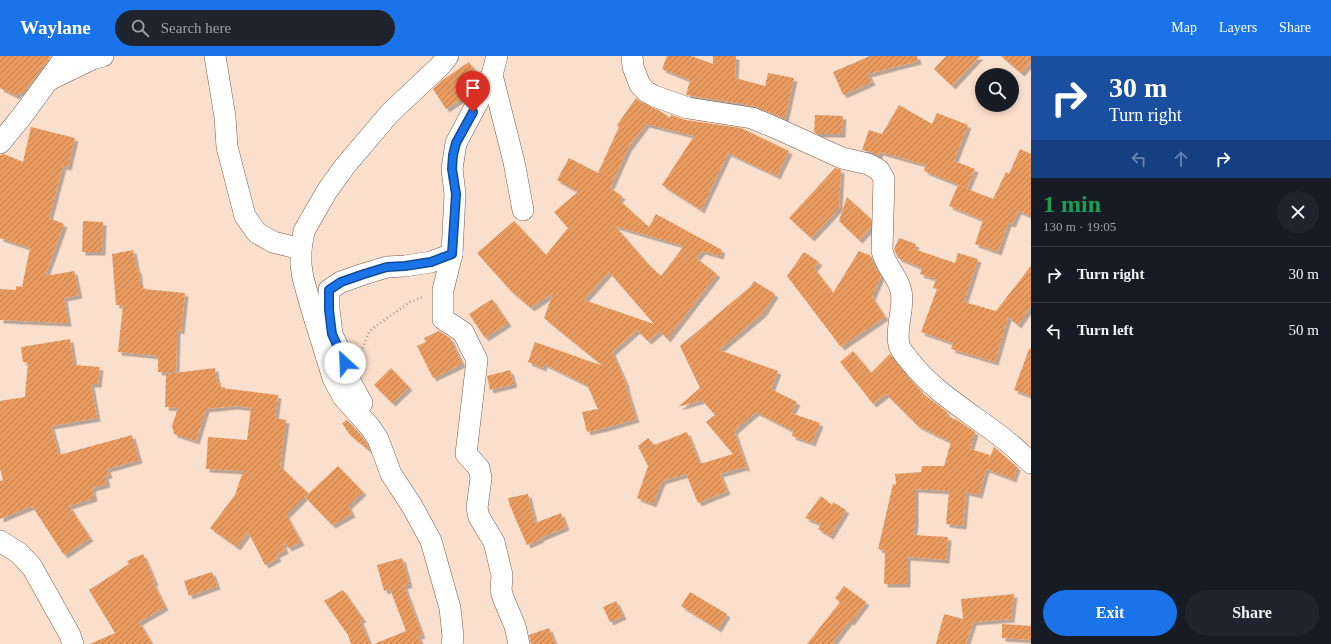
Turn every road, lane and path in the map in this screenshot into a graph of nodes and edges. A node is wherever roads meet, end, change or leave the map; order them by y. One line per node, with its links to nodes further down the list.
1 (66, 56): 7 (street)
2 (103, 56): 7 (street)
3 (215, 56): 10 (street)
4 (448, 56): 10 (street)
5 (632, 56): 15 (street)
6 (494, 66): 9 (street); 11 (street)
7 (49, 80): 8 (street)
8 (0, 143)
9 (523, 210)
10 (301, 249): 18 (street)
11 (452, 254): 12 (street); 13 (street)
12 (443, 290): 13 (path); 19 (street)
13 (351, 383): 14 (street)
14 (364, 405)
15 (1031, 464)
16 (0, 541): 17 (street)
17 (73, 644)
18 (452, 644)
19 (519, 644)

